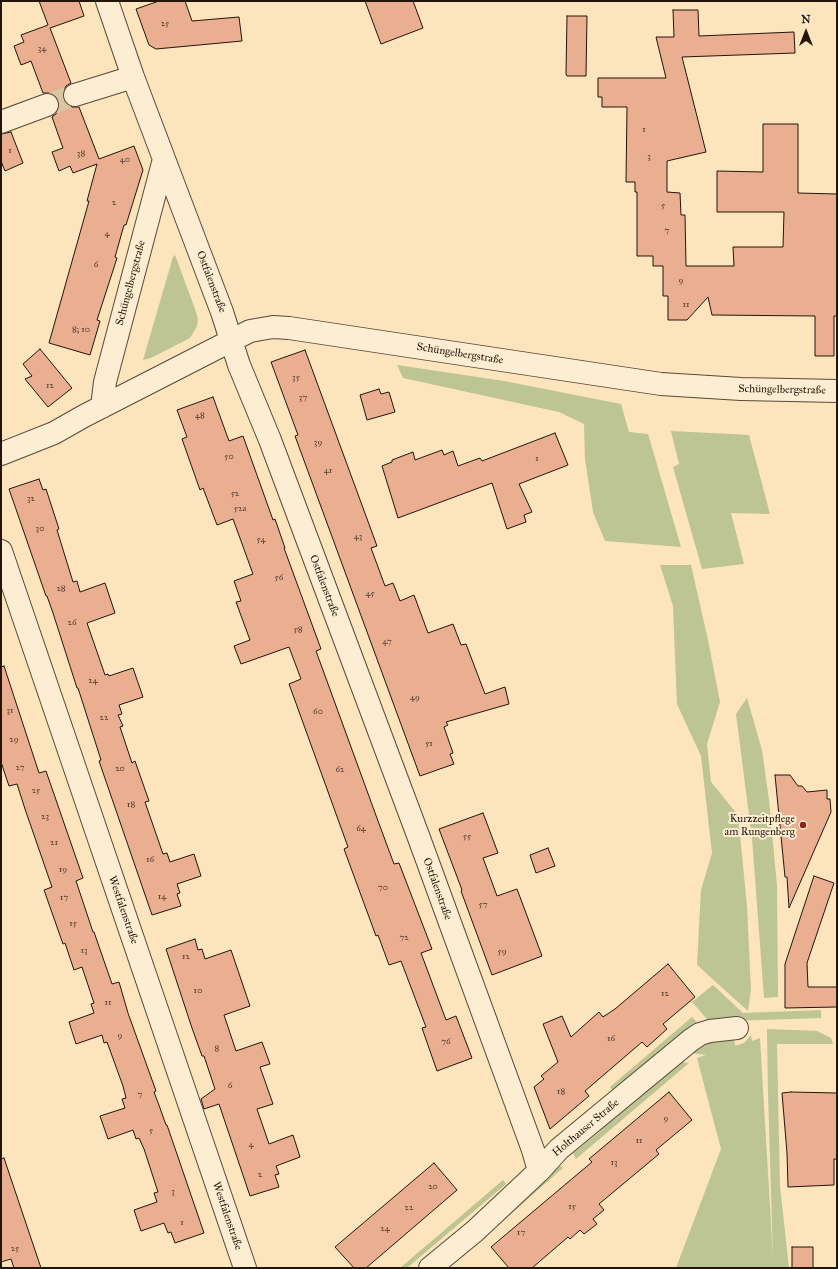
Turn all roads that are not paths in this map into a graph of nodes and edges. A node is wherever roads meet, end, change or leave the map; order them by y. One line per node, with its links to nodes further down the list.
1 (108, 1): 2 (street, Ostfalenstraße)
2 (133, 77): 3 (street); 6 (street, Ostfalenstraße)
3 (75, 95)
4 (47, 105): 5 (street)
5 (1, 122)
6 (164, 159): 7 (street, Ostfalenstraße); 9 (street, Schüngelbergstraße)
7 (232, 340): 8 (street, Schüngelbergstraße); 9 (street, Schüngelbergstraße); 13 (street, Ostfalenstraße)
8 (837, 391)
9 (102, 407): 10 (street, Schüngelbergstraße)
10 (1, 454)
11 (1, 552): 14 (street, Westfalenstraße)
12 (737, 1028): 13 (street, Holthauser Straße)
13 (539, 1171): 15 (street, Holthauser Straße)
14 (245, 1268)
15 (430, 1268)

